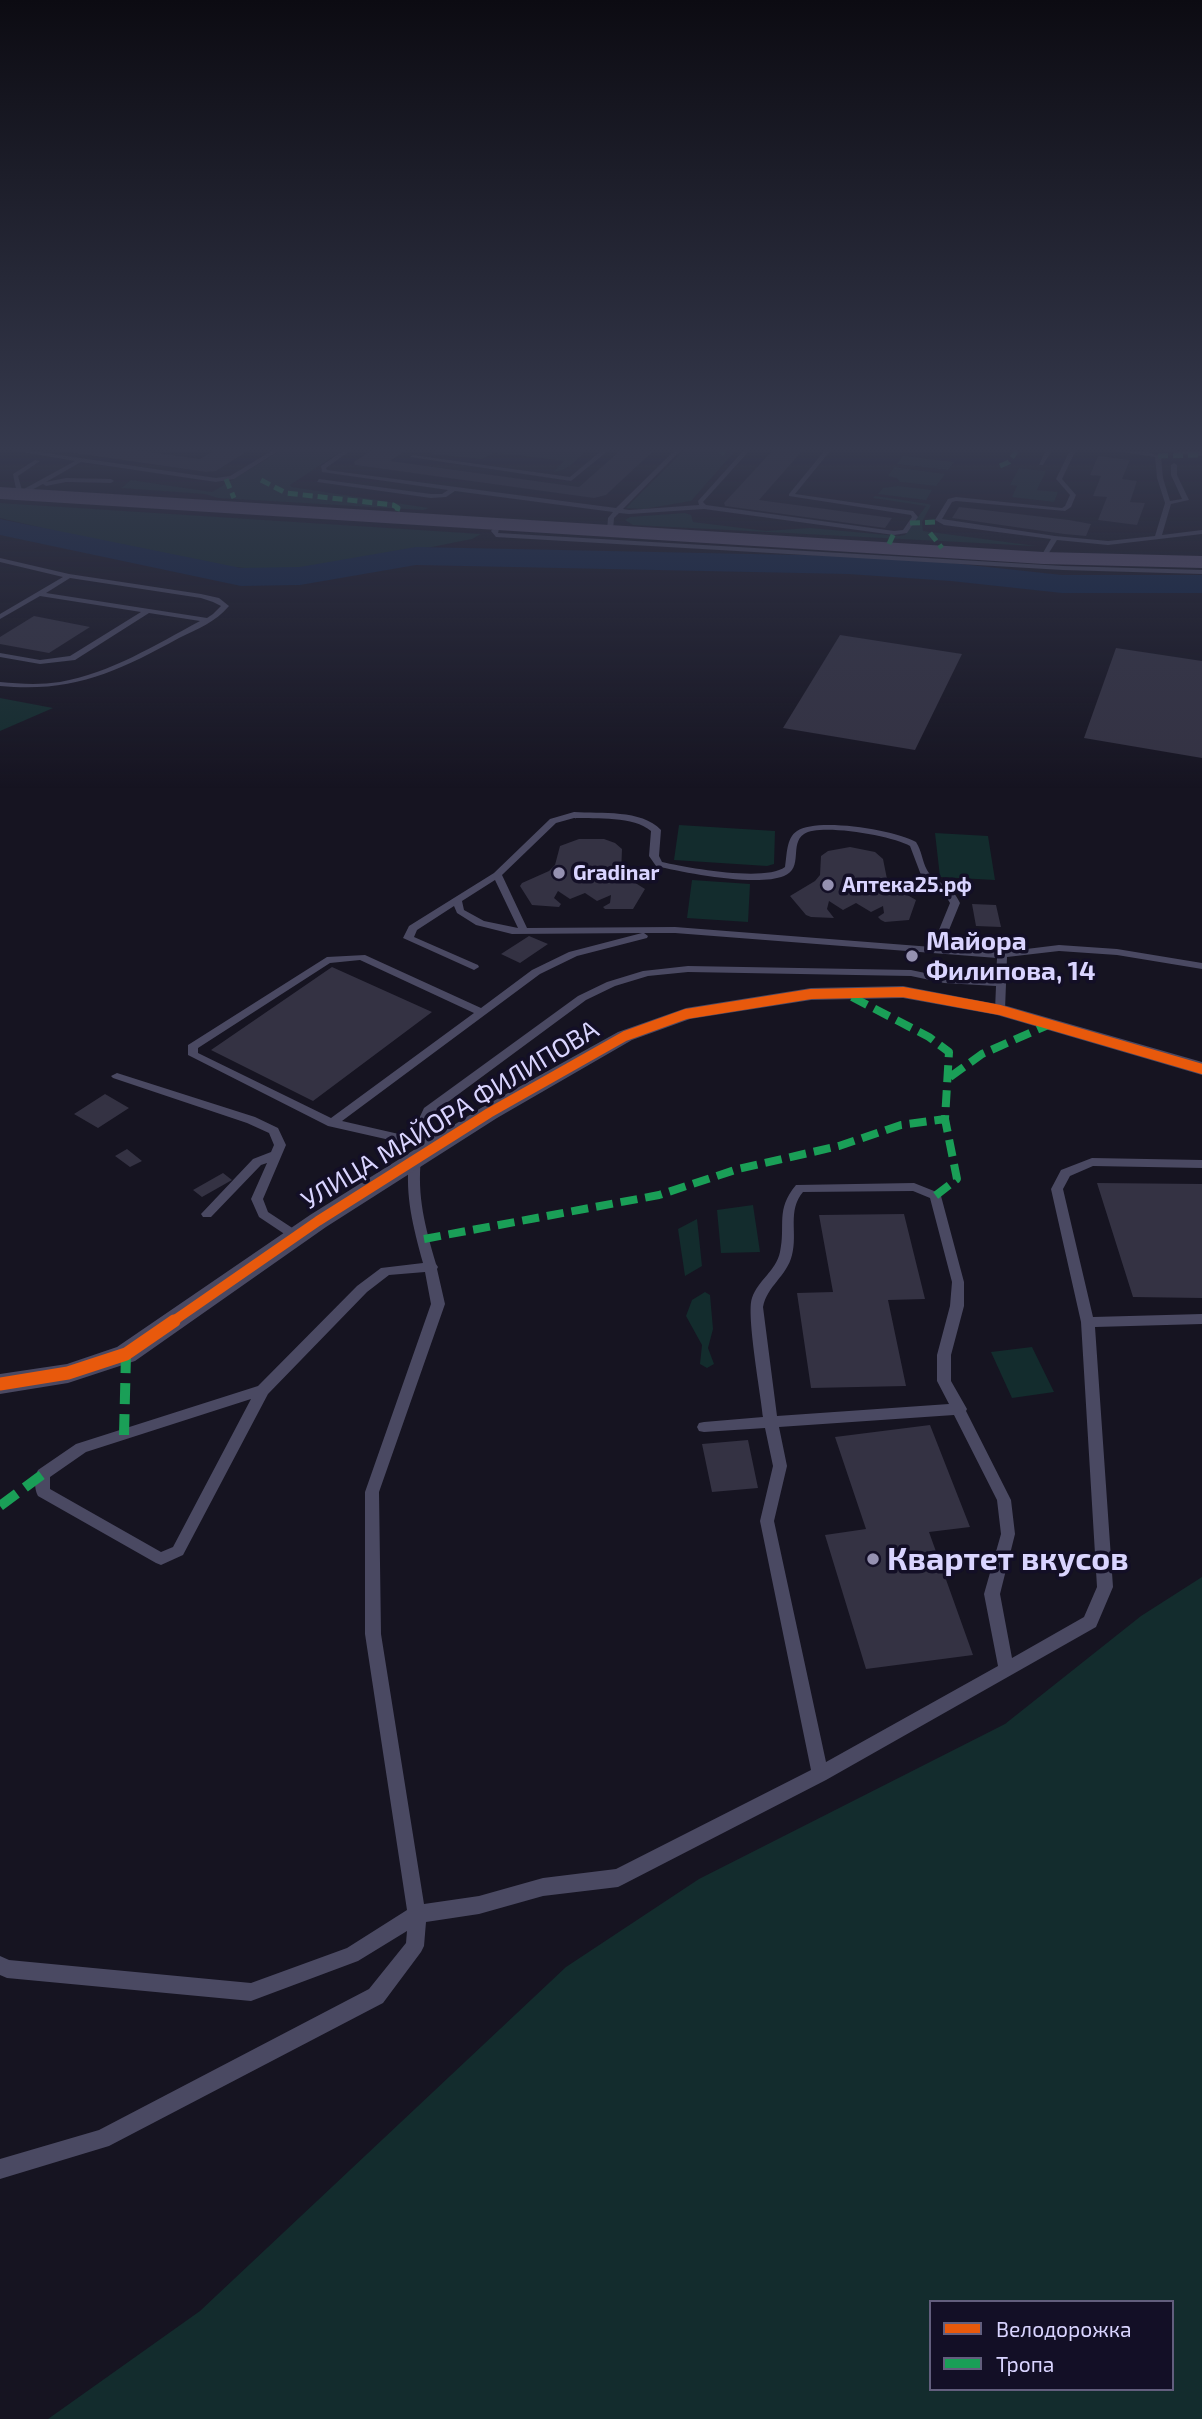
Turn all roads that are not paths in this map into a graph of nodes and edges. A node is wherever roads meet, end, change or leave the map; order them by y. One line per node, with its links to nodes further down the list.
1 (12, 563): 4 (lane)
2 (977, 563): 3 (lane)
3 (1202, 572)
4 (69, 576): 5 (lane); 8 (lane)
5 (39, 594): 6 (lane); 7 (lane)
6 (148, 611): 8 (lane); 9 (lane)
7 (0, 617)
8 (208, 620): 10 (lane)
9 (0, 655)
10 (0, 684)
11 (497, 875): 12 (lane); 14 (lane); 15 (lane)
12 (457, 900): 14 (lane); 18 (lane)
13 (674, 930): 14 (lane); 15 (lane); 21 (lane)
14 (524, 931)
15 (936, 950): 16 (lane)
16 (1002, 955): 17 (lane); 19 (lane)
17 (1202, 966)
18 (474, 967)
19 (1001, 983): 20 (lane); 25 (lane)
20 (1000, 1010): 22 (street, УЛИЦА МАЙОРА ФИЛИПОВА); 25 (street, УЛИЦА МАЙОРА ФИЛИПОВА)
21 (480, 1011): 24 (lane); 24 (lane)
22 (1202, 1069)
23 (117, 1076): 26 (lane)
24 (332, 1123): 25 (lane)
25 (424, 1152): 29 (street, УЛИЦА МАЙОРА ФИЛИПОВА); 30 (lane)
26 (275, 1155): 28 (lane); 29 (lane)
27 (1202, 1164): 32 (lane)
28 (207, 1213)
29 (296, 1236): 33 (street, УЛИЦА МАЙОРА ФИЛИПОВА)
30 (432, 1267): 34 (lane); 40 (lane)
31 (1202, 1319): 32 (lane)
32 (1088, 1322): 38 (lane)
33 (0, 1384)
34 (263, 1390): 34 (lane)
35 (960, 1409): 36 (lane); 36 (lane); 38 (lane)
36 (771, 1422): 37 (lane); 39 (lane)
37 (704, 1427)
38 (1006, 1668): 39 (lane)
39 (820, 1774): 40 (lane)
40 (417, 1914): 41 (lane); 42 (lane)
41 (0, 1965)
42 (0, 2169)

